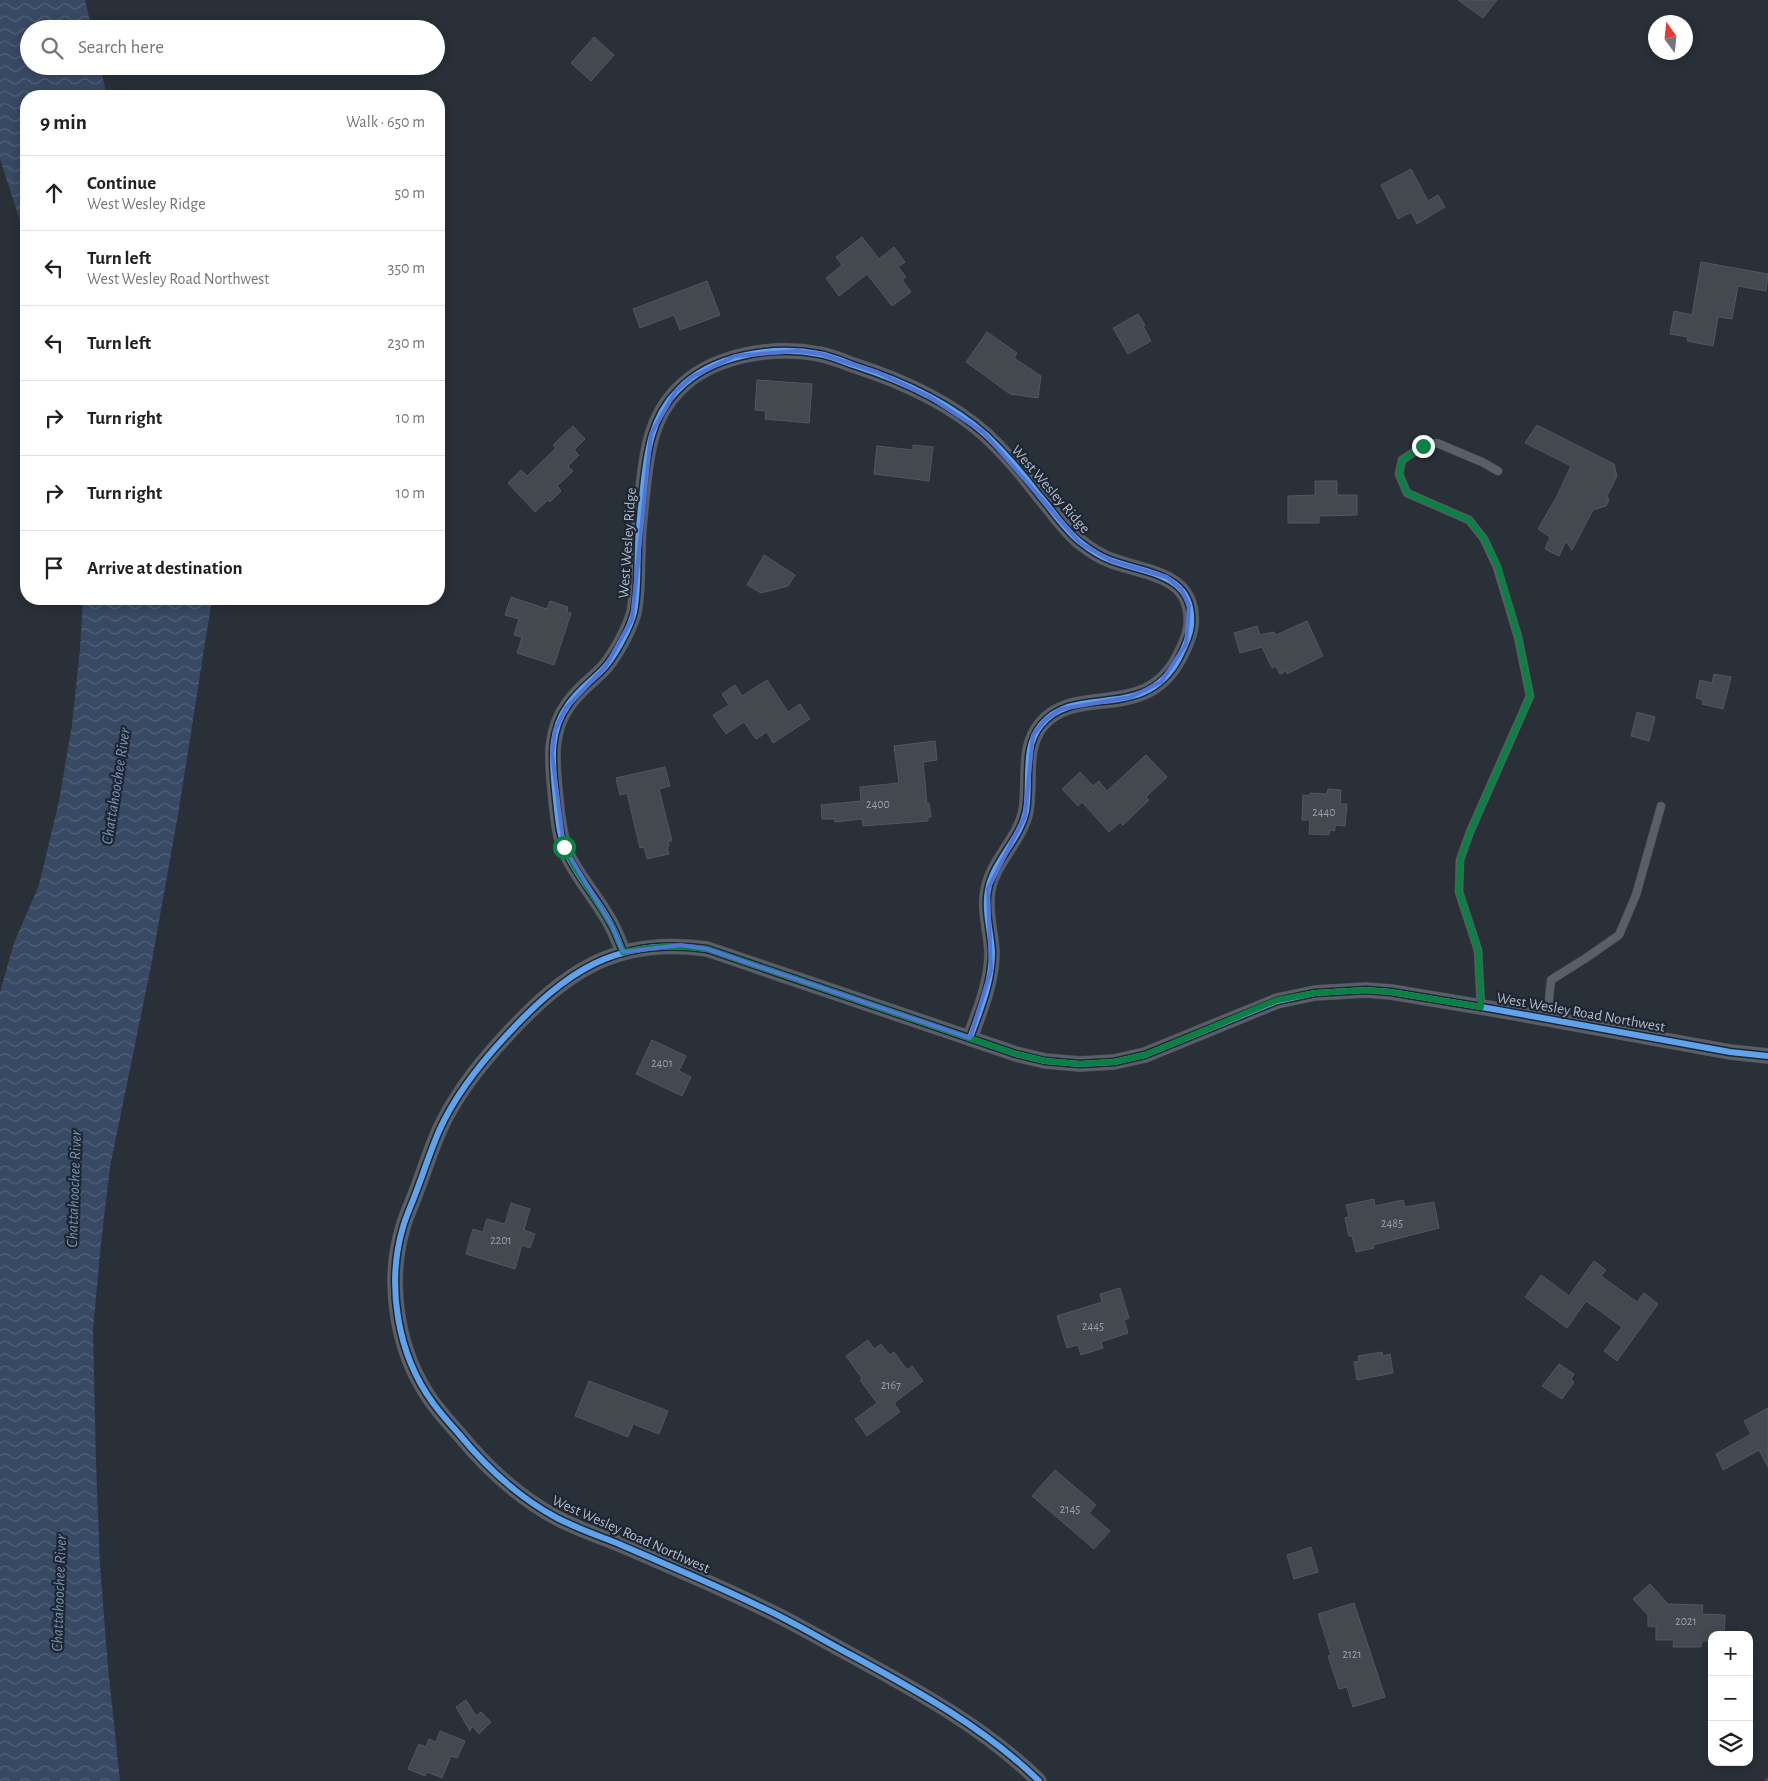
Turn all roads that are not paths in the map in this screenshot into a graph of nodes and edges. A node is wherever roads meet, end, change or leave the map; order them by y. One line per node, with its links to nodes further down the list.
1 (1498, 471): 4 (lane)
2 (1661, 806): 5 (lane)
3 (623, 952): 6 (street, West Wesley Road Northwest); 6 (street, West Wesley Ridge); 8 (street, West Wesley Road Northwest)
4 (1481, 1007): 5 (street, West Wesley Road Northwest); 6 (street, West Wesley Road Northwest)
5 (1547, 1018): 7 (street, West Wesley Road Northwest)
6 (970, 1038)
7 (1768, 1056)
8 (1039, 1781)

